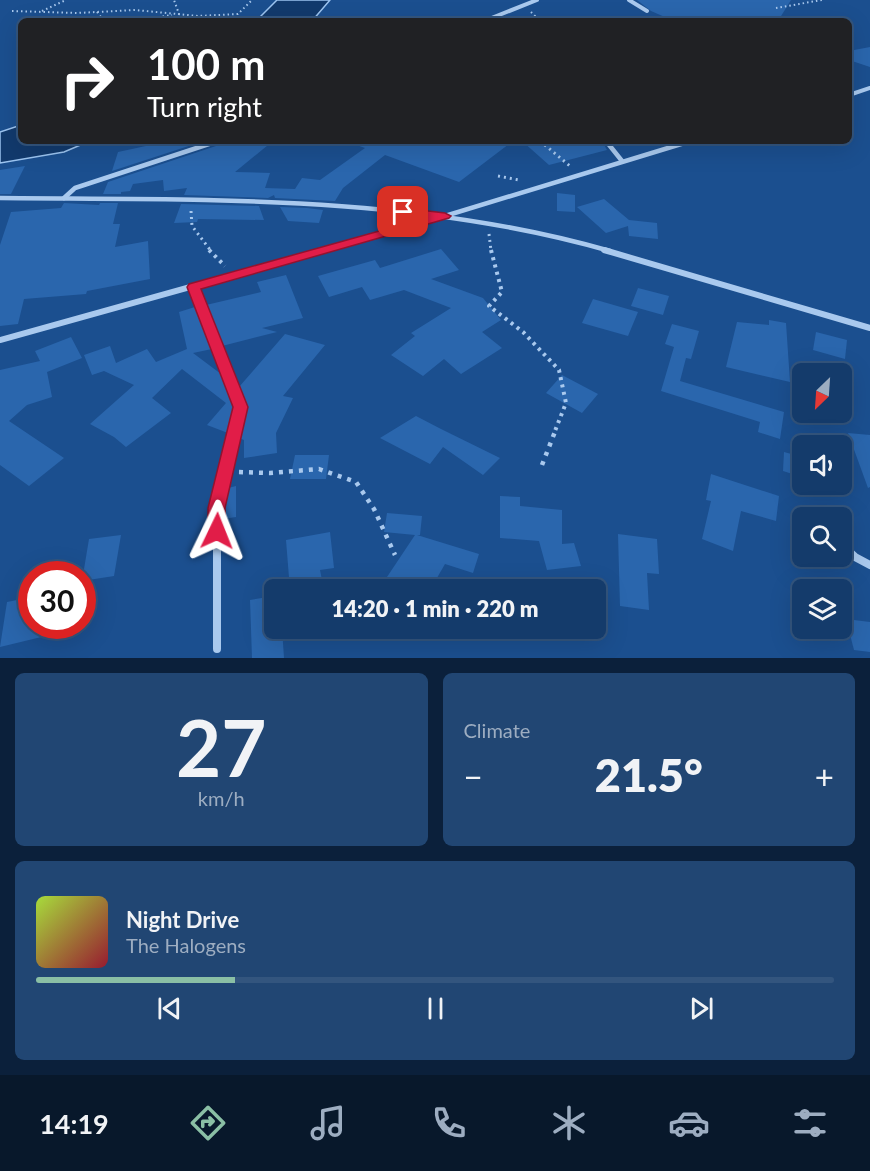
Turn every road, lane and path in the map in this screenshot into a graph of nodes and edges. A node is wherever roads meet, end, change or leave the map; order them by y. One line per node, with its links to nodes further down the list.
1 (66, 0): 11 (path)
2 (174, 0): 12 (path)
3 (252, 0): 12 (path)
4 (537, 0): 16 (street)
5 (629, 0): 10 (street)
6 (822, 0): 7 (path)
7 (776, 8)
8 (12, 11): 11 (path)
9 (97, 11): 11 (path); 12 (path); 13 (path)
10 (647, 11)
11 (41, 12)
12 (179, 14): 14 (path); 15 (path)
13 (102, 18)
14 (154, 18)
15 (175, 18)
16 (492, 18)
17 (870, 88): 18 (street)
18 (852, 94)
19 (209, 144): 26 (street)
20 (544, 144): 24 (path)
21 (608, 144): 23 (street)
22 (682, 144): 23 (street)
23 (622, 161): 28 (street)
24 (572, 168)
25 (0, 198): 26 (street)
26 (64, 198): 27 (street)
27 (194, 200): 28 (street); 30 (path)
28 (445, 216): 29 (street); 30 (street)
29 (489, 224): 32 (street); 34 (path)
30 (233, 275): 31 (street)
31 (193, 287): 33 (street); 35 (street)
32 (870, 328)
33 (0, 340)
34 (542, 465)
35 (225, 472): 37 (path); 39 (street)
36 (852, 554): 38 (street)
37 (395, 555)
38 (870, 565)
39 (217, 649)

